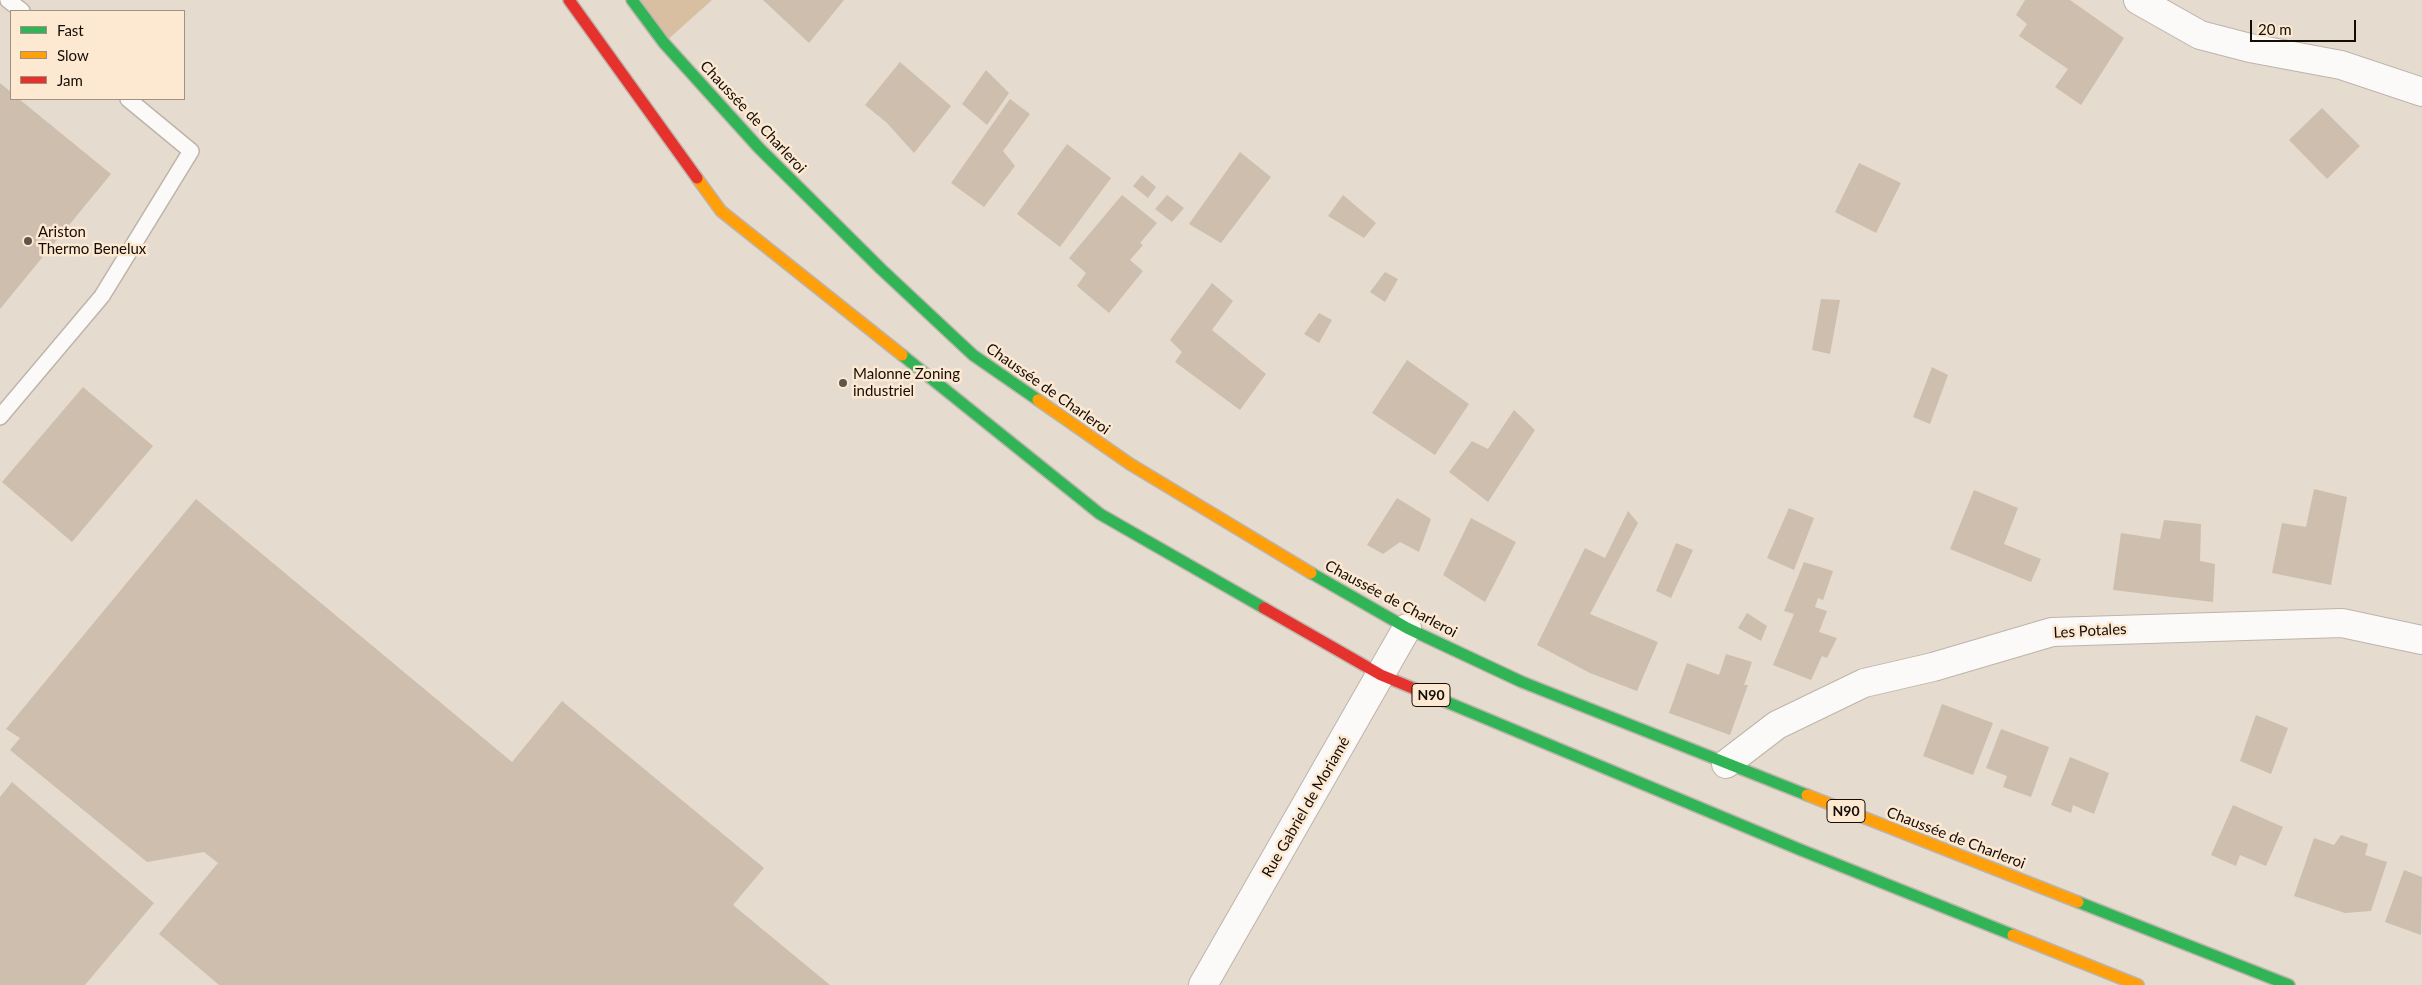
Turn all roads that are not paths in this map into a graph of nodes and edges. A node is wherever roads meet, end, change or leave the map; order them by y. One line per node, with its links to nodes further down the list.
1 (8, 0): 5 (lane)
2 (569, 0): 11 (main road, N90)
3 (632, 0): 9 (main road, Chaussée de Charleroi / N90)
4 (2138, 0): 6 (street)
5 (21, 10)
6 (2422, 92)
7 (129, 100): 8 (lane)
8 (0, 417)
9 (1407, 628): 11 (street, Rue Gabriel de Moriamé); 12 (main road, Chaussée de Charleroi / N90)
10 (2422, 640): 12 (street, Les Potales)
11 (1381, 674): 13 (street, Rue Gabriel de Moriamé); 14 (main road, N90)
12 (1726, 764): 15 (main road, Chaussée de Charleroi / N90)
13 (1203, 985)
14 (2138, 985)
15 (2289, 985)

